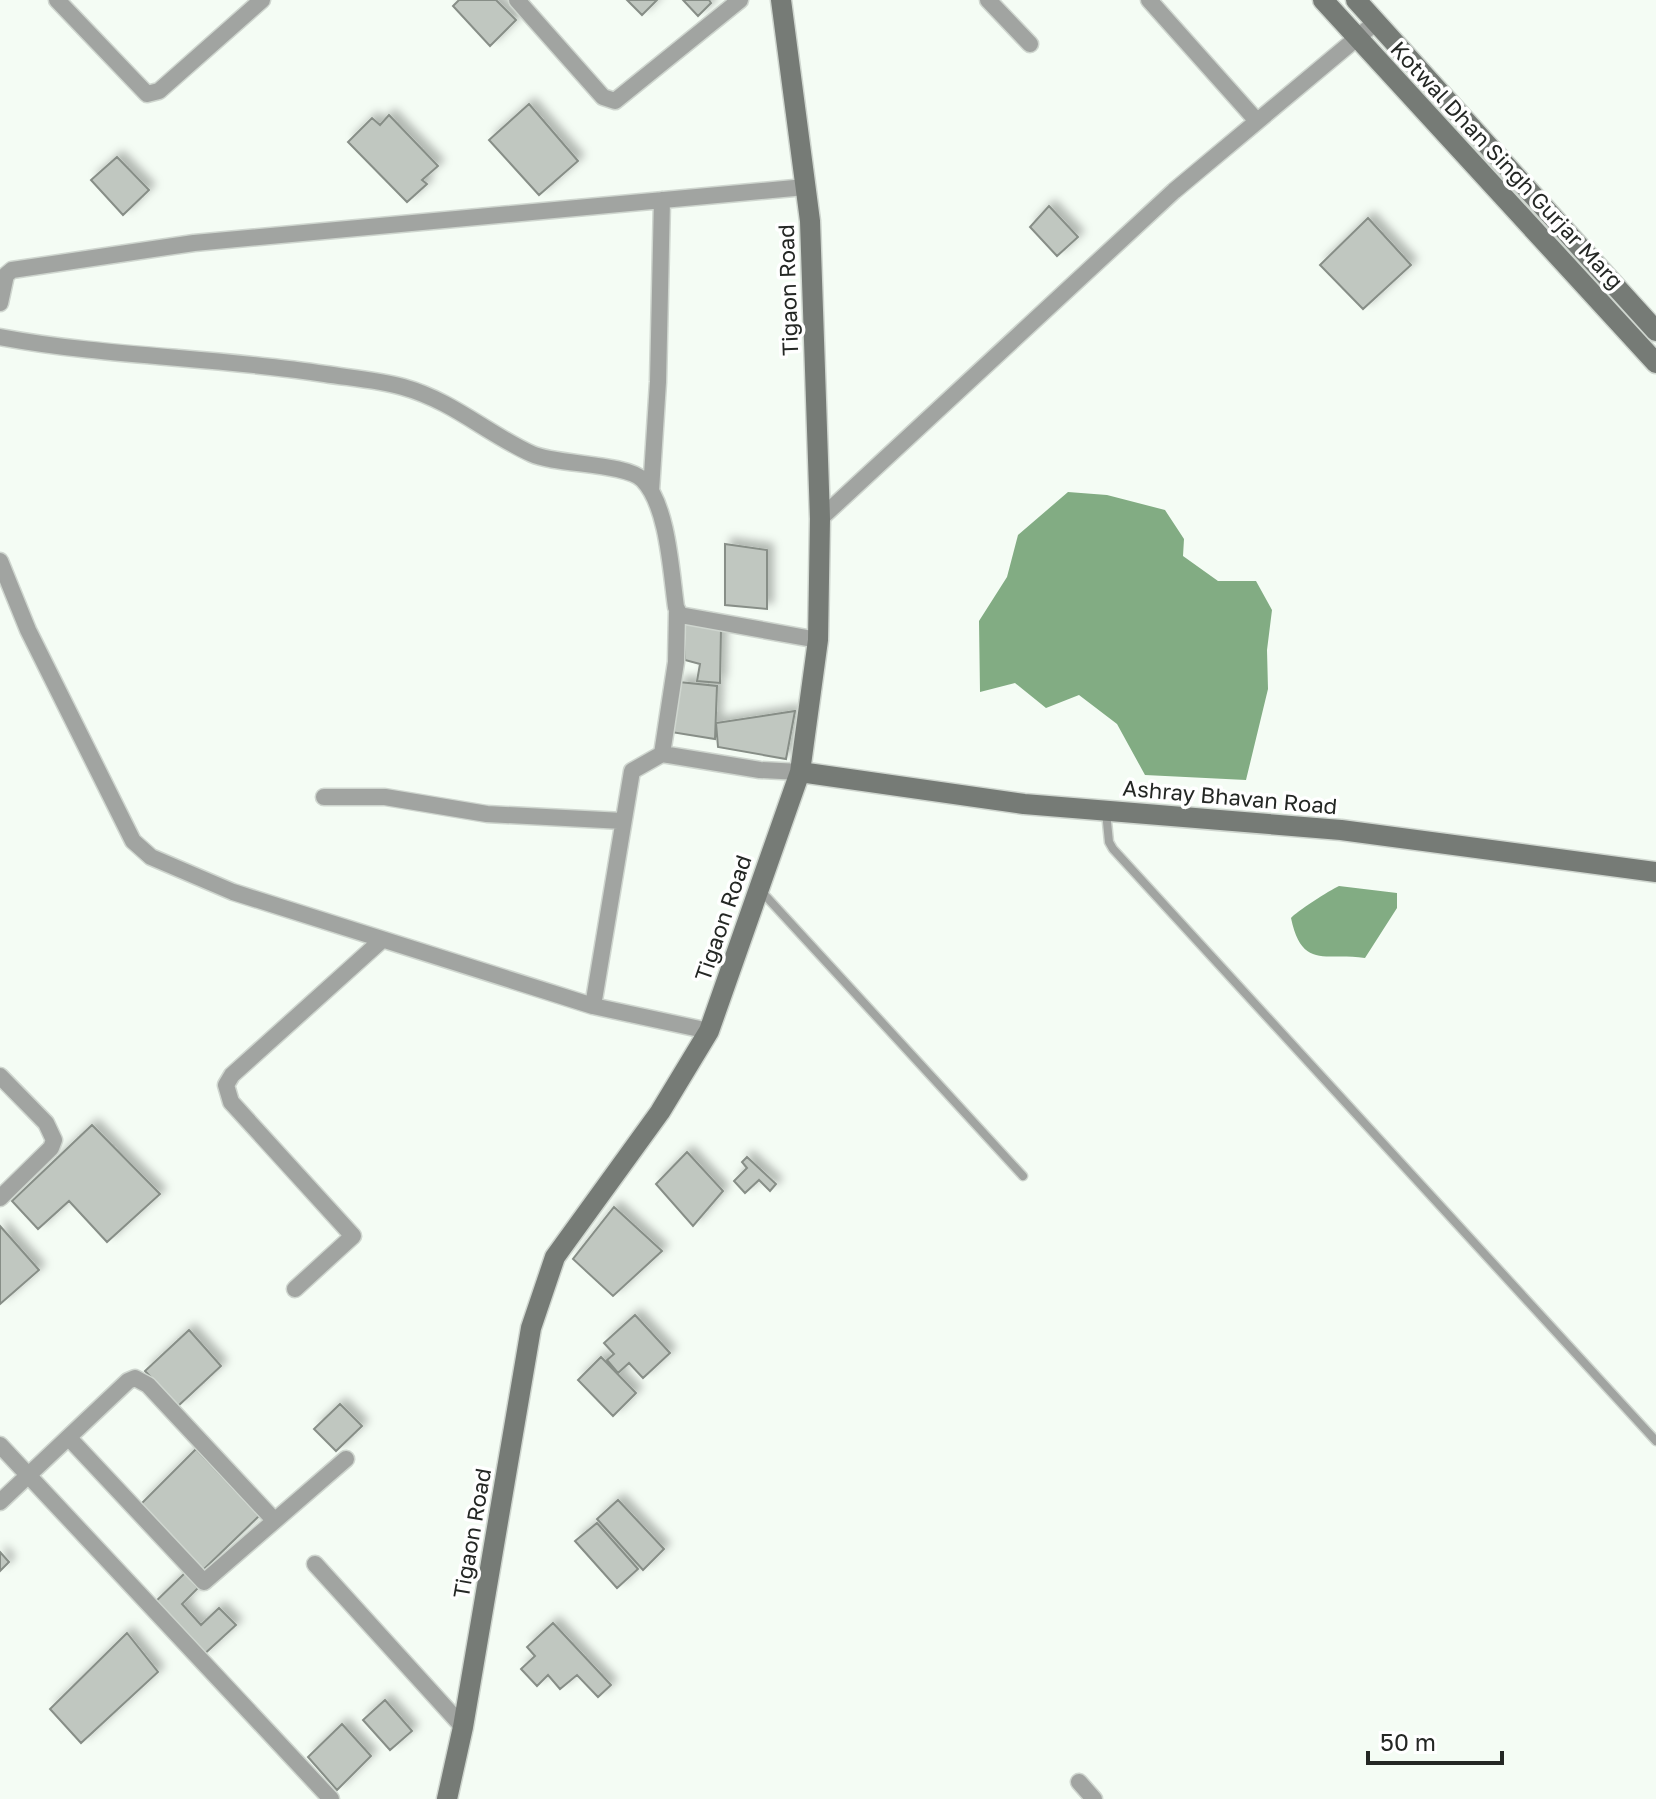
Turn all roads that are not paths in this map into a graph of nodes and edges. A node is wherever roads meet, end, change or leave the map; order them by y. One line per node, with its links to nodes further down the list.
1 (57, 0): 2 (street)
2 (262, 0)
3 (517, 0): 4 (street)
4 (740, 0)
5 (781, 0): 13 (street, Tigaon Road)
6 (988, 0): 11 (street)
7 (1149, 0): 12 (street)
8 (1323, 0): 10 (street, Kotwal Dhan Singh Gurjar Marg)
9 (1368, 8): 10 (street); 16 (street, Kotwal Dhan Singh Gurjar Marg)
10 (1357, 37): 12 (street); 18 (street, Kotwal Dhan Singh Gurjar Marg)
11 (1030, 44)
12 (1257, 121): 20 (street)
13 (805, 187): 14 (street); 20 (street, Tigaon Road)
14 (662, 200): 15 (street); 19 (street)
15 (0, 303)
16 (1656, 331)
17 (0, 337): 19 (street)
18 (1656, 363)
19 (651, 491): 22 (street)
20 (820, 519): 23 (street, Tigaon Road)
21 (0, 561): 31 (street)
22 (677, 612): 23 (street); 24 (street)
23 (818, 640): 25 (street, Tigaon Road)
24 (662, 754): 25 (street); 28 (street)
25 (800, 772): 27 (street, Ashray Bhavan Road); 30 (street, Tigaon Road)
26 (324, 797): 28 (street)
27 (1106, 811): 29 (street, Ashray Bhavan Road); 39 (lane)
28 (623, 821): 32 (street)
29 (1656, 872)
30 (758, 888): 33 (street, Tigaon Road); 35 (lane)
31 (382, 940): 32 (street); 37 (street)
32 (593, 1006): 33 (street)
33 (709, 1031): 46 (street, Tigaon Road)
34 (0, 1076): 36 (street)
35 (1023, 1176)
36 (0, 1198)
37 (295, 1289)
38 (69, 1438): 42 (street); 44 (street); 44 (street)
39 (1656, 1441)
40 (0, 1445): 42 (street)
41 (346, 1459): 44 (street)
42 (29, 1476): 43 (street); 48 (street)
43 (0, 1502)
44 (274, 1520)
45 (315, 1564): 46 (street)
46 (463, 1727): 49 (street, Tigaon Road)
47 (1079, 1782): 50 (street)
48 (331, 1799)
49 (447, 1799)
50 (1094, 1799)

